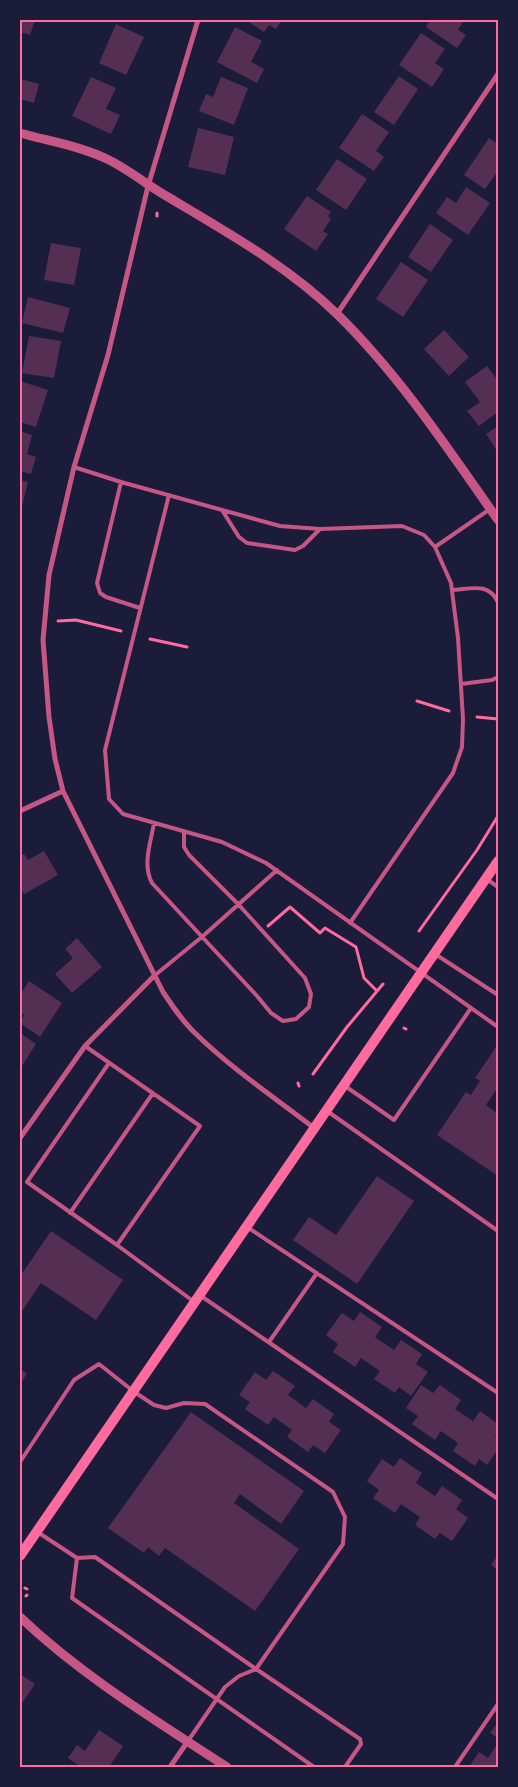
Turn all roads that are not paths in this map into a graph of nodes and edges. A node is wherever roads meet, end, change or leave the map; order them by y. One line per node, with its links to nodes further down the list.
1 (198, 20): 4 (street)
2 (498, 74): 5 (street)
3 (20, 133): 4 (street)
4 (148, 186): 5 (street); 6 (street)
5 (337, 314): 9 (street)
6 (74, 467): 7 (lane); 19 (street)
7 (121, 482): 8 (lane); 16 (lane)
8 (168, 495): 10 (lane); 16 (lane)
9 (490, 509): 11 (street); 13 (lane)
10 (222, 510): 12 (lane); 12 (lane)
11 (498, 520)
12 (320, 529): 13 (lane)
13 (435, 546): 14 (lane)
14 (452, 590): 15 (lane); 18 (lane)
15 (498, 602)
16 (140, 608): 21 (lane)
17 (498, 677): 18 (lane)
18 (461, 684): 28 (lane)
19 (63, 791): 20 (street); 32 (street)
20 (20, 811)
21 (154, 823): 22 (lane); 29 (lane)
22 (184, 831): 24 (lane); 27 (lane)
23 (497, 867): 25 (main road)
24 (277, 870): 27 (lane); 28 (lane)
25 (486, 879): 26 (lane); 30 (main road)
26 (498, 887)
27 (238, 904): 29 (lane); 29 (lane)
28 (350, 923): 31 (lane)
29 (202, 936): 32 (lane)
30 (435, 954): 31 (main road); 33 (lane)
31 (421, 973): 34 (lane); 38 (main road)
32 (154, 976): 36 (street); 41 (street)
33 (498, 995)
34 (471, 1008): 35 (lane); 38 (lane)
35 (498, 1027)
36 (85, 1046): 37 (lane); 42 (street)
37 (109, 1063): 39 (lane); 43 (lane)
38 (344, 1086): 40 (main road)
39 (153, 1093): 43 (lane); 46 (lane)
40 (327, 1110): 41 (main road); 45 (lane)
41 (314, 1128): 44 (main road)
42 (20, 1138)
43 (70, 1213): 46 (lane)
44 (247, 1227): 47 (lane); 48 (main road)
45 (498, 1231)
46 (117, 1245): 48 (lane)
47 (317, 1273): 49 (lane); 51 (lane)
48 (197, 1299): 49 (lane); 50 (main road)
49 (269, 1342): 53 (lane)
50 (133, 1391): 52 (lane); 54 (main road); 58 (lane)
51 (498, 1393)
52 (20, 1462)
53 (498, 1499)
54 (37, 1532): 55 (main road); 56 (lane)
55 (20, 1556)
56 (77, 1558): 58 (lane); 59 (lane)
57 (20, 1616): 61 (street)
58 (256, 1669): 59 (lane); 65 (lane)
59 (216, 1698): 61 (lane); 64 (lane)
60 (498, 1704): 66 (lane)
61 (188, 1741): 62 (street); 63 (street)
62 (170, 1767)
63 (227, 1767)
64 (314, 1767)
65 (344, 1767)
66 (455, 1767)

